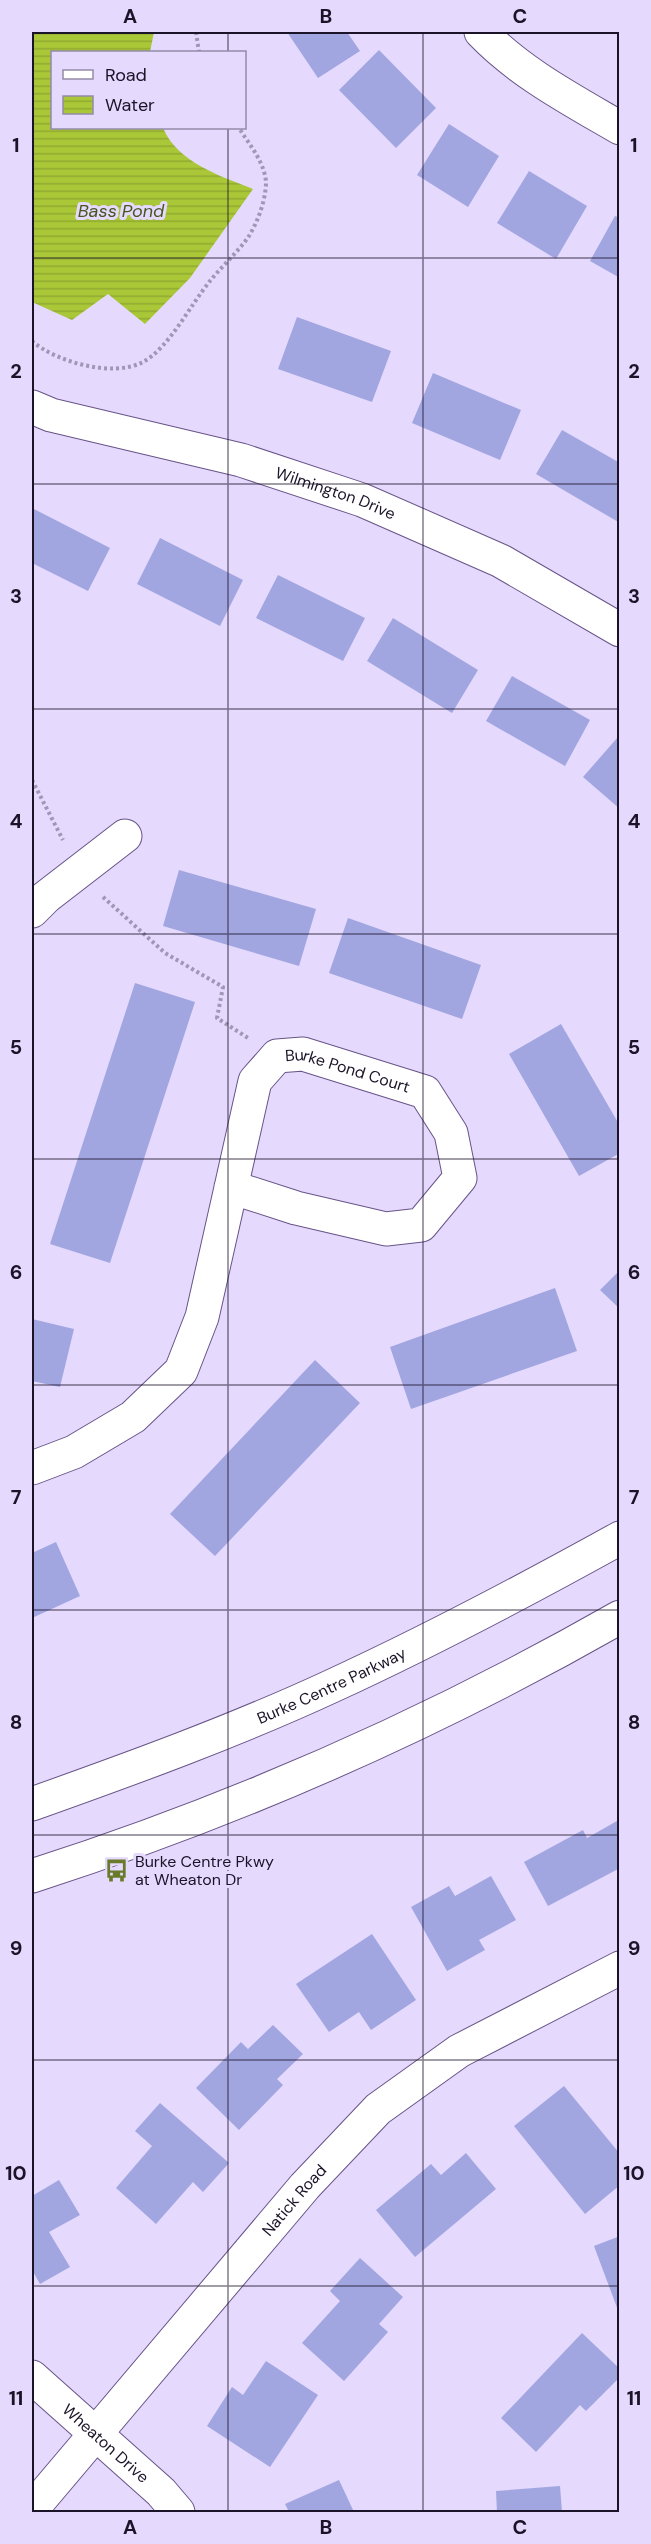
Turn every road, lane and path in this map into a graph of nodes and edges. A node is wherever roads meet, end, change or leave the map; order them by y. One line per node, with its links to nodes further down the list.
1 (196, 32): 3 (path)
2 (481, 32): 4 (street)
3 (199, 51)
4 (620, 128)
5 (240, 129): 6 (path)
6 (32, 341)
7 (32, 407): 8 (street, Wilmington Drive)
8 (620, 630)
9 (32, 780): 11 (path)
10 (125, 836): 11 (street)
11 (79, 871): 12 (street); 13 (path)
12 (32, 911)
13 (277, 1056): 14 (street, Burke Pond Court); 14 (street, Burke Pond Court)
14 (231, 1187): 15 (street, Burke Pond Court)
15 (32, 1468)
16 (620, 1538): 18 (street, Burke Centre Parkway)
17 (620, 1617): 19 (street)
18 (32, 1804)
19 (32, 1876)
20 (617, 1976): 22 (street, Natick Road)
21 (32, 2377): 22 (street, Wheaton Drive)
22 (96, 2434): 23 (street, Natick Road); 24 (street, Wheaton Drive)
23 (32, 2509)
24 (178, 2512)

